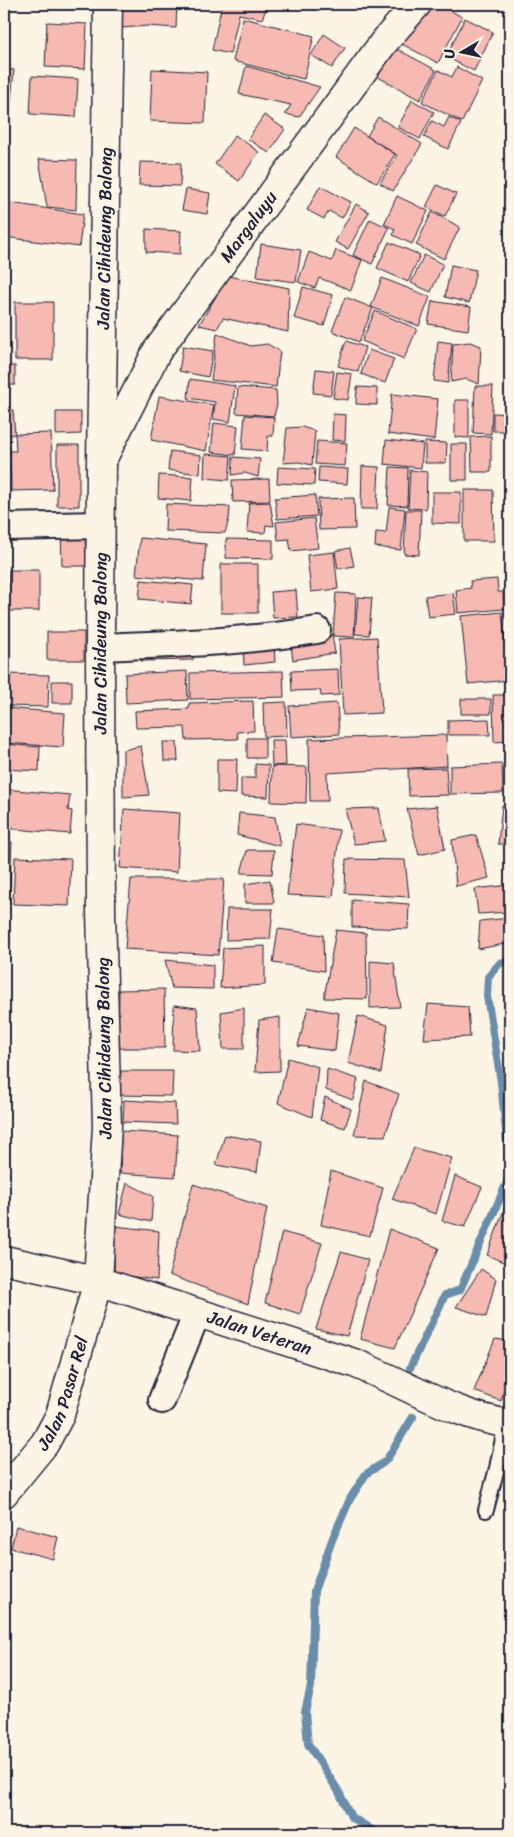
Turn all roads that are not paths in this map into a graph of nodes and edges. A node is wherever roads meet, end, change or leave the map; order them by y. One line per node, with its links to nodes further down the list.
1 (108, 4): 3 (street, Jalan Cihideung Balong)
2 (417, 4): 3 (street, Margaluyu)
3 (101, 462): 4 (street, Jalan Cihideung Balong)
4 (101, 524): 5 (street); 7 (street, Jalan Cihideung Balong)
5 (4, 527)
6 (317, 630): 7 (street)
7 (100, 647): 9 (street, Jalan Cihideung Balong)
8 (4, 1260): 9 (street, Jalan Veteran)
9 (98, 1281): 10 (street, Jalan Veteran); 13 (street, Jalan Pasar Rel)
10 (198, 1313): 11 (street); 12 (street, Jalan Veteran)
11 (162, 1400)
12 (508, 1424): 14 (lane)
13 (4, 1493)
14 (486, 1510)

